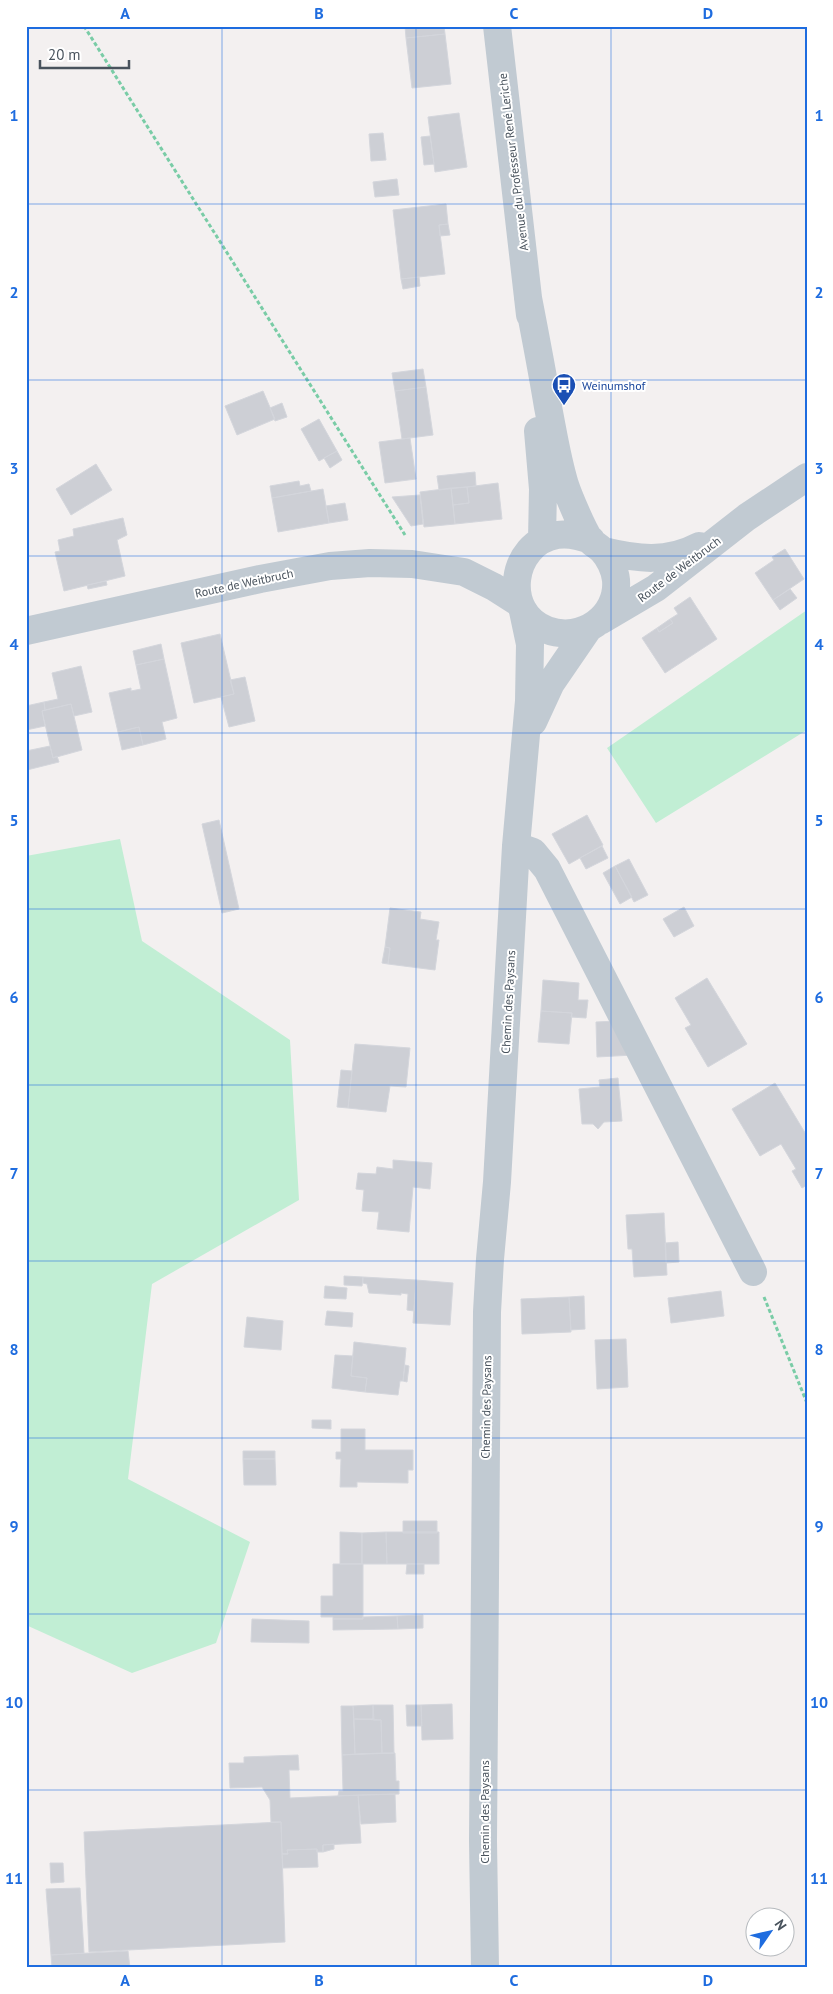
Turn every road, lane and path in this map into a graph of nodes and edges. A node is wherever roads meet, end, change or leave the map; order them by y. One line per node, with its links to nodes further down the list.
1 (84, 26): 8 (path)
2 (497, 26): 3 (street, Avenue du Professeur René Leriche)
3 (528, 298): 6 (street, Avenue du Professeur René Leriche); 7 (street, Avenue du Professeur René Leriche)
4 (807, 477): 5 (street, Route de Weitbruch)
5 (731, 529): 7 (street, Route de Weitbruch); 11 (street, Route de Weitbruch)
6 (535, 546): 7 (street, Route de Weitbruch); 9 (street, Route de Weitbruch); 10 (street)
7 (597, 546): 11 (street)
8 (412, 564): 9 (street, Route de Weitbruch); 12 (street, Route de Weitbruch)
9 (464, 572): 10 (street, Route de Weitbruch)
10 (521, 607): 11 (street, Route de Weitbruch); 13 (street, Chemin des Paysans)
11 (594, 625): 13 (street, Chemin des Paysans)
12 (26, 631)
13 (527, 737): 14 (street, Chemin des Paysans)
14 (516, 846): 15 (street); 17 (street, Chemin des Paysans)
15 (753, 1272): 16 (path)
16 (807, 1403)
17 (485, 1968)

